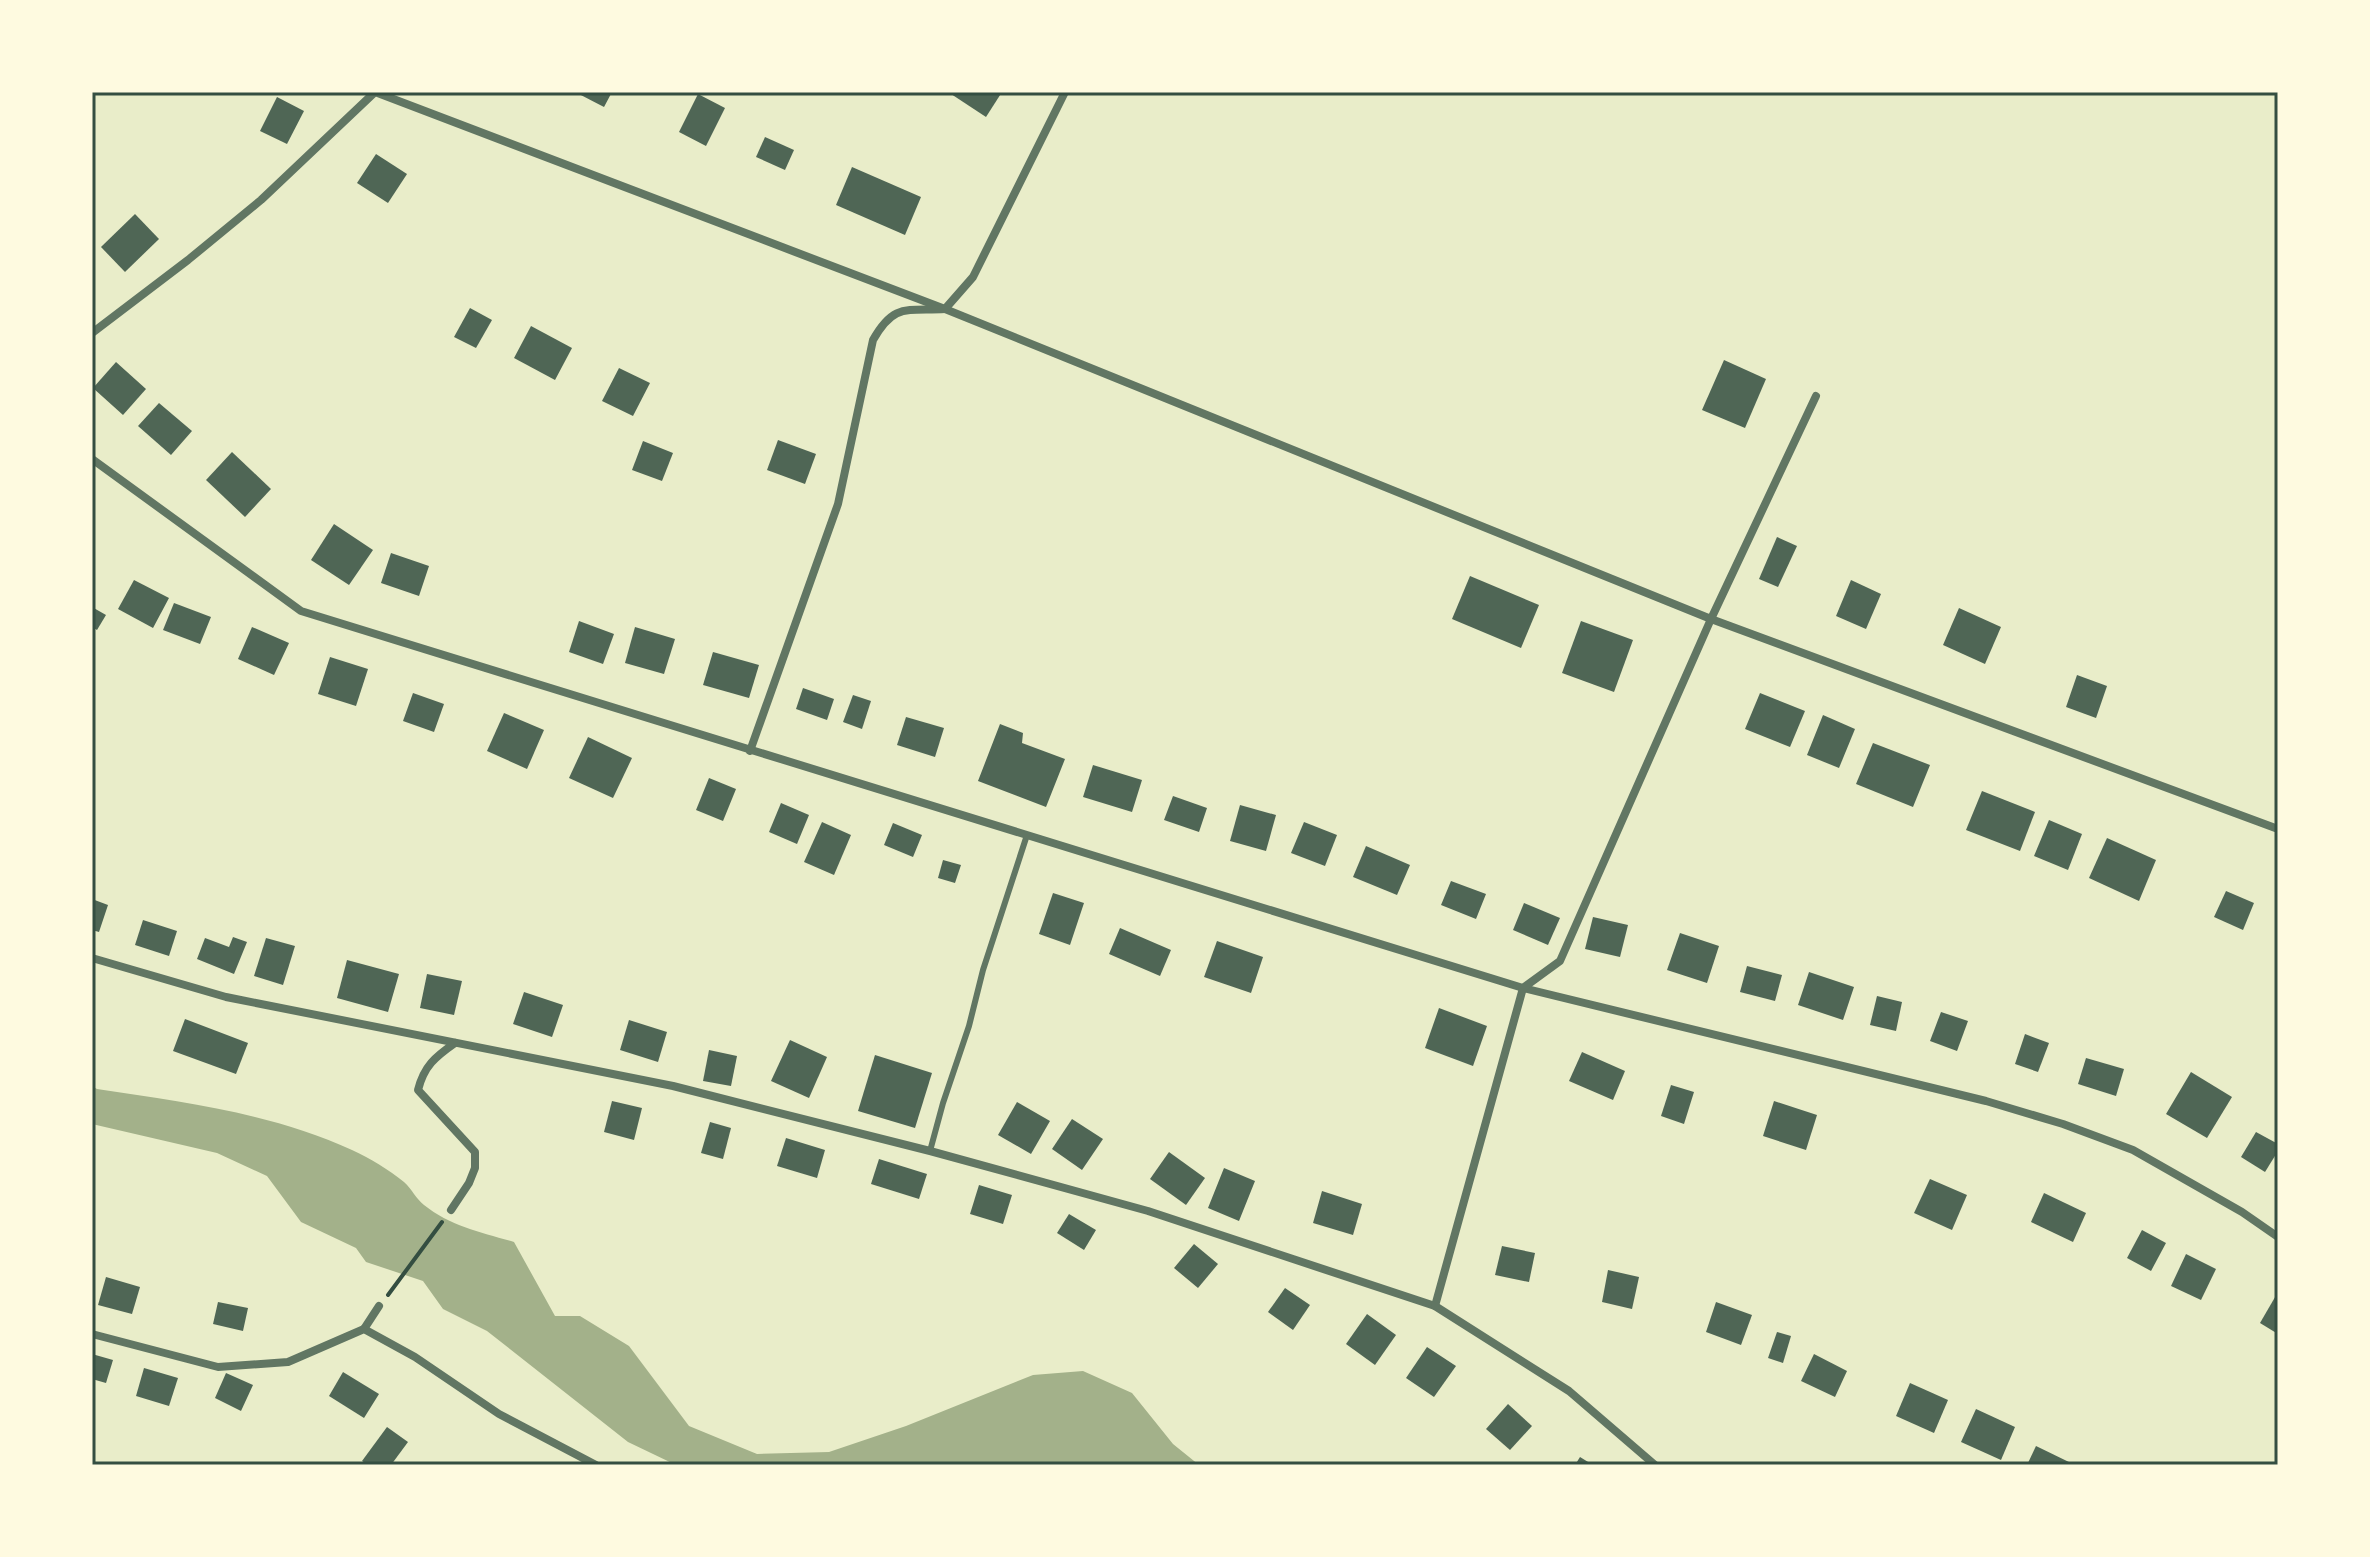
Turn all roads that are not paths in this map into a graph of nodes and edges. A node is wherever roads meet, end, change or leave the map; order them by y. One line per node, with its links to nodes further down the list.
1 (375, 92): 3 (street); 4 (street)
2 (1065, 92): 3 (street)
3 (945, 309): 7 (street); 8 (street)
4 (92, 333)
5 (1816, 396): 7 (street)
6 (92, 459): 8 (street)
7 (1711, 619): 9 (street); 12 (street)
8 (750, 751): 10 (street)
9 (2278, 829)
10 (1027, 835): 12 (street); 14 (lane)
11 (92, 958): 13 (street)
12 (1523, 988): 16 (street); 18 (street)
13 (455, 1042): 14 (street); 15 (street)
14 (930, 1151): 18 (street)
15 (451, 1210)
16 (2278, 1237)
17 (379, 1306): 19 (street)
18 (1435, 1306): 22 (street)
19 (364, 1329): 20 (street); 21 (street)
20 (92, 1334)
21 (596, 1465)
22 (1655, 1465)

